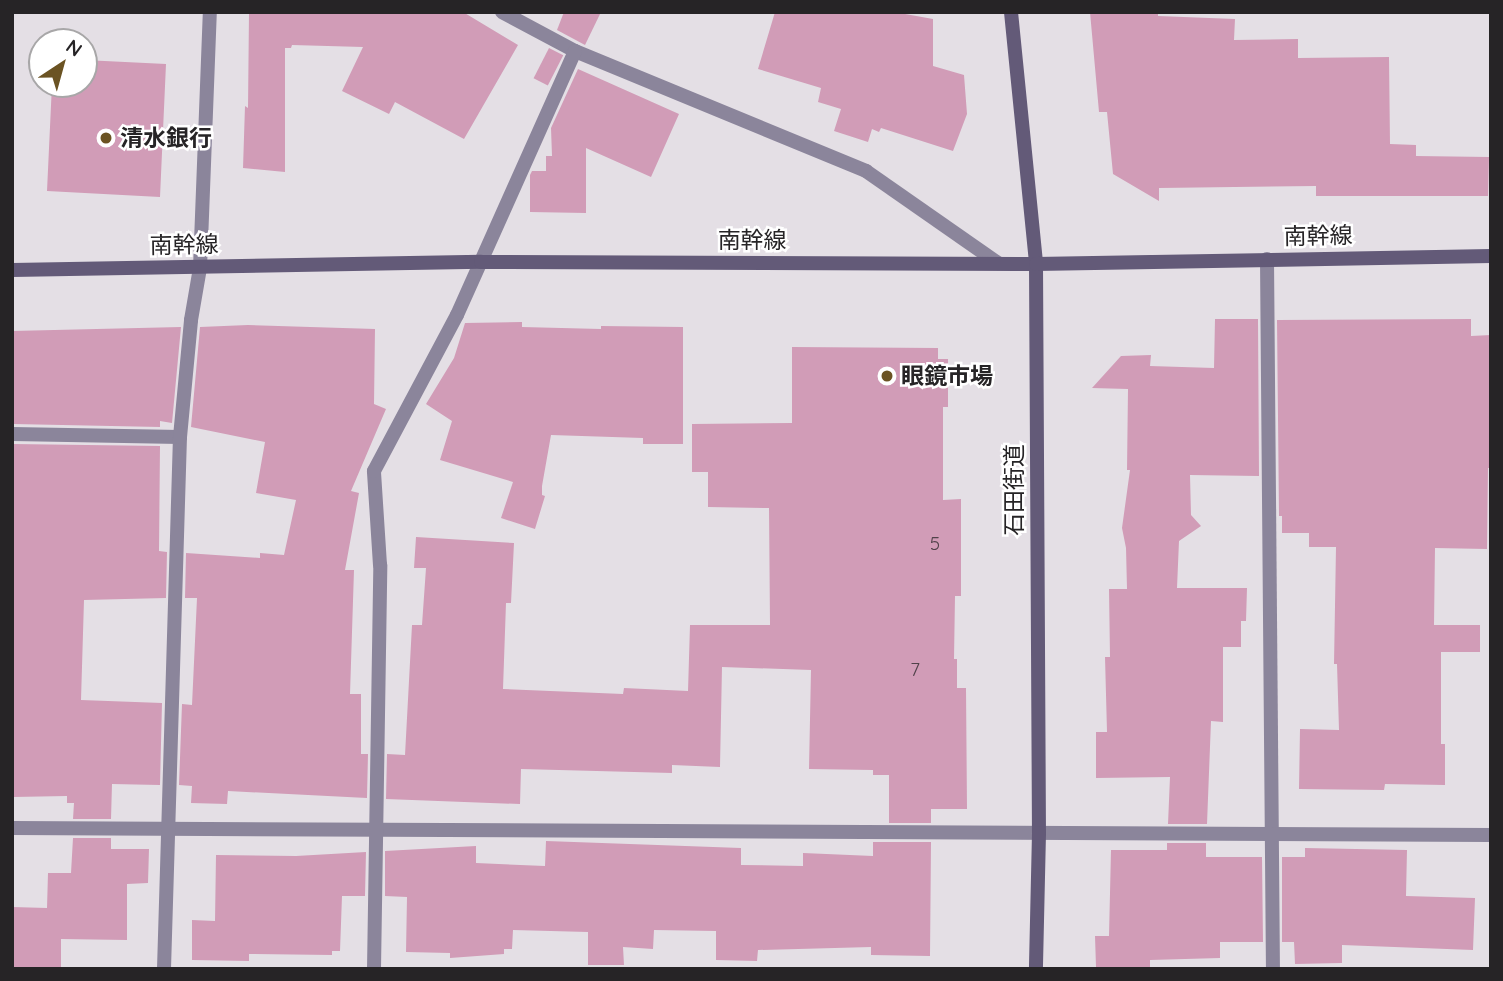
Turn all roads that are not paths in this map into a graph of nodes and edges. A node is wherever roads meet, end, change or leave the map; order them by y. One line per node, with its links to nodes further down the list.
1 (210, 12): 10 (street)
2 (502, 12): 4 (street)
3 (1011, 12): 9 (main road, 石田街道)
4 (575, 51): 7 (street); 8 (street)
5 (1491, 256): 6 (main road, 南幹線)
6 (1267, 259): 9 (main road, 南幹線); 18 (street)
7 (481, 262): 8 (main road, 南幹線); 10 (main road, 南幹線); 16 (street)
8 (998, 263): 9 (main road, 南幹線)
9 (1036, 264): 17 (main road, 石田街道)
10 (200, 268): 11 (main road, 南幹線); 13 (street)
11 (12, 270)
12 (12, 434): 13 (street)
13 (180, 437): 15 (street)
14 (12, 828): 15 (street)
15 (167, 828): 16 (street); 20 (street)
16 (377, 832): 17 (street); 21 (street)
17 (1039, 832): 18 (street); 22 (main road, 石田街道)
18 (1274, 834): 19 (street); 23 (street)
19 (1491, 835)
20 (164, 969)
21 (374, 969)
22 (1036, 969)
23 (1273, 969)

